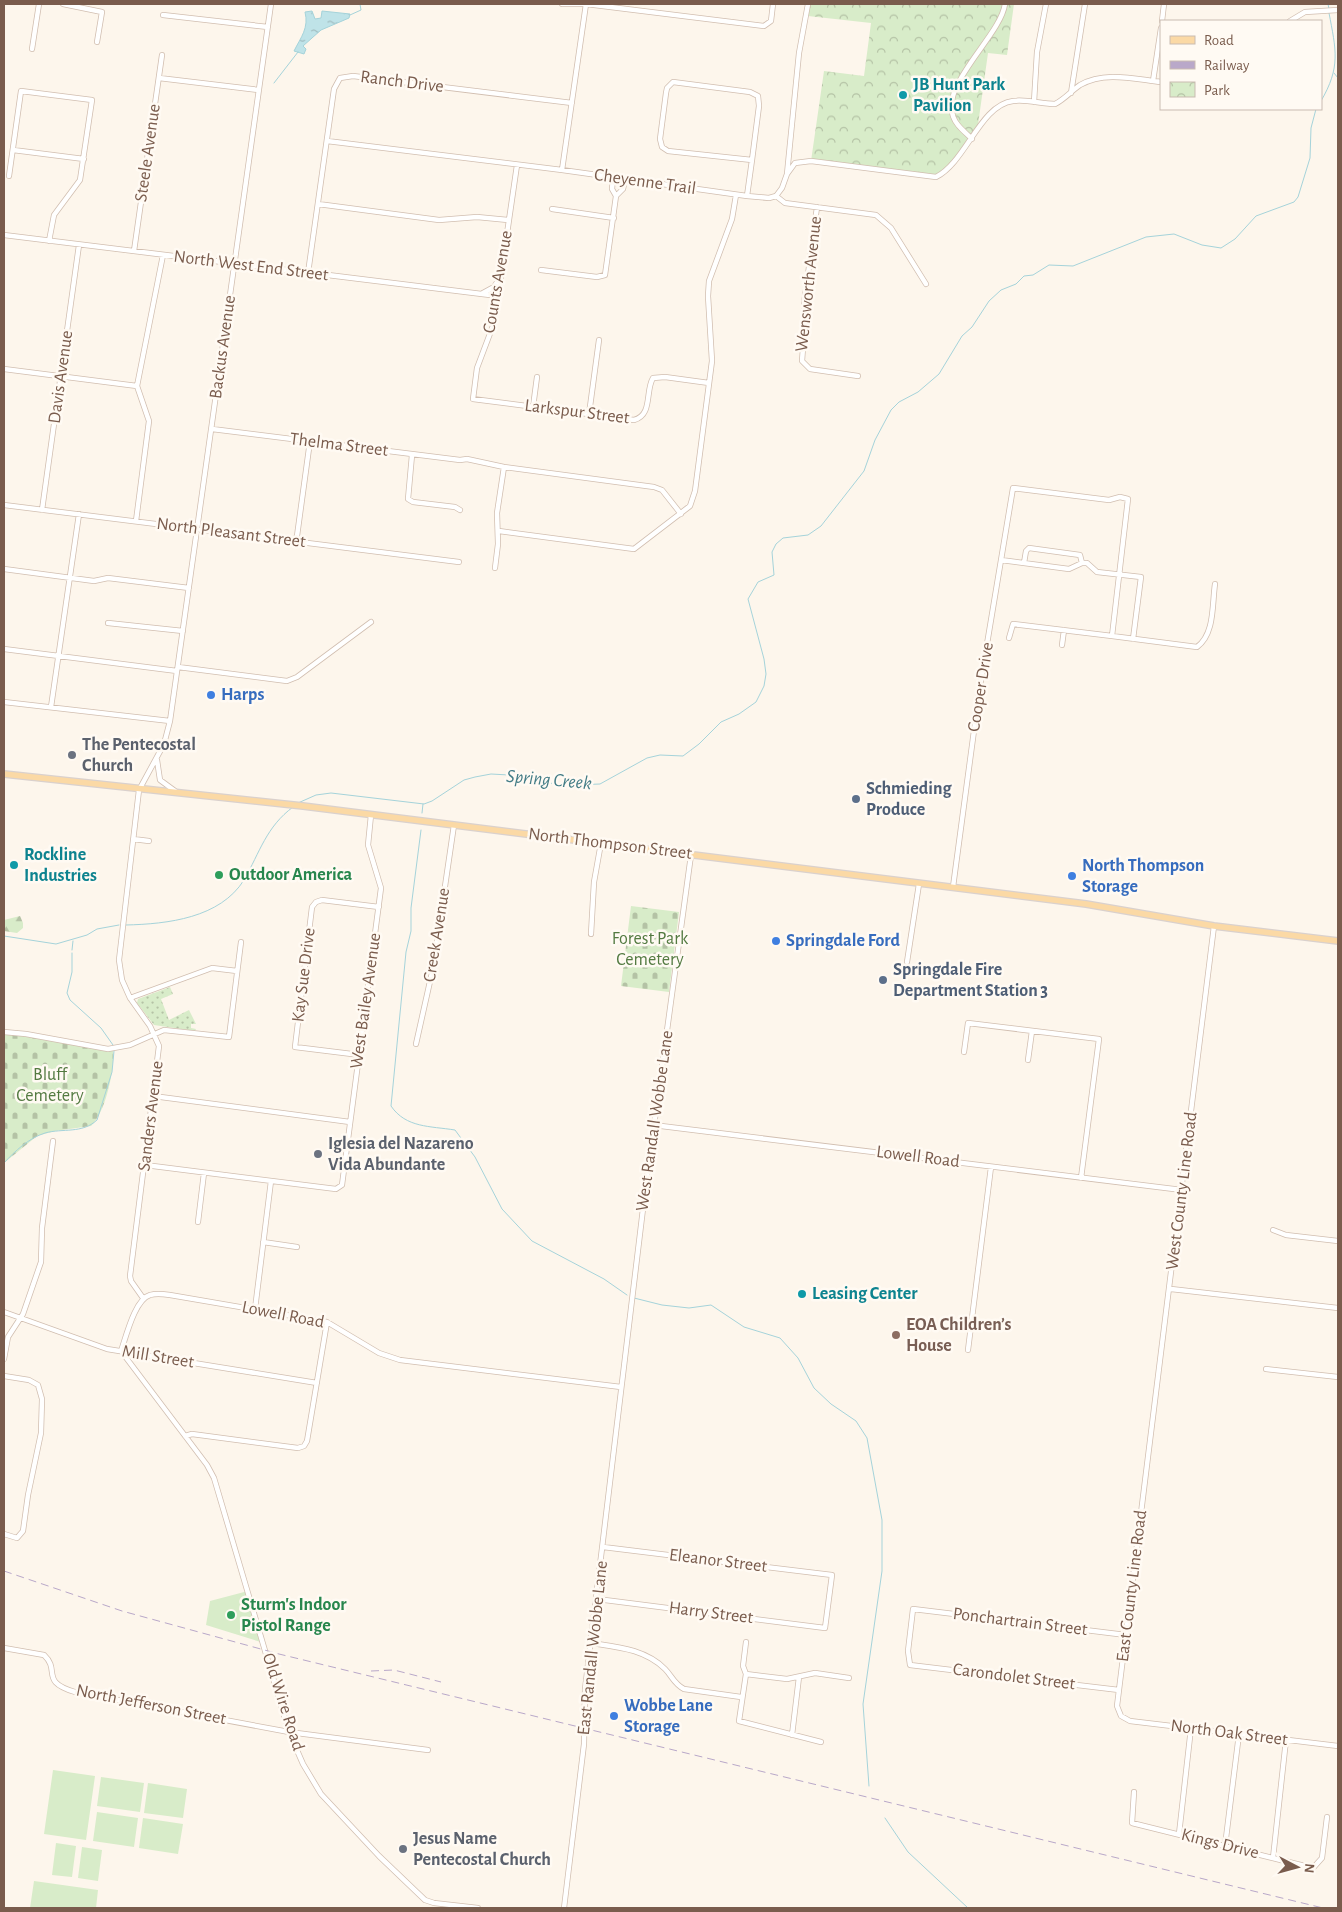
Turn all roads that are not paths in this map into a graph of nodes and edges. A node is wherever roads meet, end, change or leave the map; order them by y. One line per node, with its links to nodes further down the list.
1 (39, 4): 20 (street)
2 (63, 4): 19 (street)
3 (271, 4): 17 (street, Backus Avenue)
4 (562, 4): 5 (street)
5 (571, 4): 6 (street)
6 (586, 4): 7 (street); 28 (street)
7 (773, 4)
8 (808, 4): 36 (street)
9 (1005, 4): 29 (street)
10 (1046, 4): 27 (street)
11 (1085, 4): 26 (street)
12 (1164, 4): 15 (street)
13 (1338, 10): 16 (street)
14 (163, 15): 17 (street)
15 (1162, 20)
16 (1292, 20)
17 (268, 27): 25 (street, Backus Avenue)
18 (1160, 35): 23 (street)
19 (97, 42)
20 (32, 49)
21 (162, 55): 22 (street, Steele Avenue)
22 (159, 78): 25 (street); 52 (street, Steele Avenue)
23 (1153, 81): 24 (street); 26 (street)
24 (1160, 82)
25 (259, 90): 54 (street, Backus Avenue)
26 (1071, 93): 27 (street)
27 (1034, 102): 29 (street)
28 (572, 103): 30 (street, Ranch Drive); 35 (street)
29 (972, 139): 36 (street)
30 (327, 142): 34 (street, Cheyenne Trail); 44 (street, Ranch Drive)
31 (13, 150): 32 (street); 32 (street); 37 (street)
32 (84, 159): 50 (street)
33 (752, 160): 33 (street); 42 (street)
34 (517, 164): 35 (street, Cheyenne Trail); 48 (street, Counts Avenue)
35 (562, 170): 38 (street, Cheyenne Trail)
36 (787, 174): 43 (street)
37 (9, 176)
38 (613, 178): 39 (street, Cheyenne Trail); 41 (street)
39 (625, 180): 40 (street, Cheyenne Trail); 41 (street)
40 (736, 195): 42 (street, Cheyenne Trail); 66 (street)
41 (616, 196): 47 (street)
42 (746, 196): 43 (street, Cheyenne Trail)
43 (776, 196): 45 (street, Cheyenne Trail)
44 (318, 204): 48 (street); 56 (street, Ranch Drive)
45 (817, 207): 58 (street, Cheyenne Trail); 64 (street, Wensworth Avenue)
46 (552, 209): 47 (street)
47 (614, 218): 55 (street)
48 (508, 220): 57 (street, Counts Avenue)
49 (4, 235): 50 (street, North West End Street)
50 (49, 241): 51 (street, North West End Street)
51 (80, 245): 52 (street, North West End Street); 63 (street, Davis Avenue)
52 (134, 251): 53 (street, North West End Street)
53 (163, 255): 54 (street, North West End Street); 67 (street)
54 (235, 264): 56 (street, North West End Street); 71 (street, Backus Avenue)
55 (541, 270)
56 (308, 273): 59 (street, North West End Street)
57 (501, 273): 59 (street); 60 (street, Counts Avenue)
58 (926, 284)
59 (479, 294): 60 (street, North West End Street)
60 (498, 296): 68 (street, Counts Avenue)
61 (599, 340): 70 (street)
62 (4, 369): 63 (street)
63 (61, 376): 67 (street); 76 (street, Davis Avenue)
64 (858, 376)
65 (537, 377): 69 (street)
66 (709, 383): 70 (street, Larkspur Street); 79 (street)
67 (137, 386): 80 (street)
68 (473, 399): 69 (street, Larkspur Street)
69 (533, 407): 70 (street, Larkspur Street)
70 (589, 414)
71 (212, 429): 72 (street, Thelma Street); 81 (street, Backus Avenue)
72 (310, 441): 73 (street, Thelma Street); 83 (street)
73 (412, 455): 74 (street, Thelma Street); 77 (street)
74 (504, 468): 79 (street, Thelma Street); 82 (street)
75 (4, 505): 76 (street, North Pleasant Street)
76 (42, 510): 78 (street, North Pleasant Street)
77 (460, 510)
78 (79, 514): 80 (street, North Pleasant Street); 91 (street)
79 (681, 514): 82 (street)
80 (136, 521): 81 (street, North Pleasant Street)
81 (198, 529): 83 (street, North Pleasant Street); 93 (street, Backus Avenue)
82 (499, 531): 88 (street)
83 (294, 541): 85 (street, North Pleasant Street)
84 (1001, 560): 86 (street); 90 (street, Cooper Drive); 119 (street, Cooper Drive)
85 (458, 562)
86 (1024, 563): 87 (street); 87 (street)
87 (1082, 563): 90 (street)
88 (495, 568)
89 (4, 569): 91 (street)
90 (1119, 574): 98 (street); 100 (street)
91 (71, 578): 93 (street); 103 (street)
92 (1215, 584): 100 (street)
93 (189, 588): 97 (street, Backus Avenue)
94 (371, 622): 104 (street)
95 (108, 623): 97 (street)
96 (1064, 630): 98 (street); 99 (street); 101 (street)
97 (183, 631): 104 (street, Backus Avenue)
98 (1112, 636): 100 (street)
99 (1010, 638)
100 (1133, 639)
101 (1062, 644)
102 (4, 649): 103 (street)
103 (59, 656): 104 (street); 106 (street)
104 (178, 669): 107 (street, Backus Avenue)
105 (4, 702): 106 (street)
106 (51, 707): 107 (street)
107 (170, 721): 108 (street, Backus Avenue)
108 (156, 759): 110 (street, Backus Avenue); 111 (street)
109 (4, 774): 110 (main road, North Thompson Street)
110 (139, 790): 111 (main road, North Thompson Street); 114 (street)
111 (181, 794): 112 (main road, North Thompson Street)
112 (371, 815): 113 (main road, North Thompson Street); 120 (street, West Bailey Avenue)
113 (454, 825): 116 (main road, North Thompson Street); 131 (street, Creek Avenue)
114 (133, 839): 115 (street); 127 (street)
115 (148, 840)
116 (601, 843): 117 (main road, North Thompson Street); 122 (street)
117 (691, 854): 118 (main road, North Thompson Street); 137 (street, West Randall Wobbe Lane)
118 (920, 884): 119 (main road, North Thompson Street); 125 (street)
119 (953, 887): 121 (main road, North Thompson Street)
120 (379, 908): 133 (street, West Bailey Avenue); 133 (street, Kay Sue Drive)
121 (1214, 926): 123 (main road, North Thompson Street); 144 (street, West County Line Road)
122 (591, 934)
123 (1338, 941)
124 (241, 942): 126 (street)
125 (907, 962)
126 (237, 971): 127 (street); 130 (street)
127 (130, 998): 130 (street)
128 (1032, 1031): 132 (street); 134 (street); 142 (street)
129 (4, 1032): 130 (street)
130 (156, 1034): 135 (street, Sanders Avenue)
131 (416, 1044)
132 (964, 1052)
133 (360, 1055): 136 (street, West Bailey Avenue)
134 (1028, 1060)
135 (153, 1096): 136 (street); 139 (street, Sanders Avenue)
136 (350, 1122): 143 (street, West Bailey Avenue)
137 (653, 1125): 140 (street, Lowell Road); 164 (street, West Randall Wobbe Lane)
138 (53, 1141): 155 (street)
139 (144, 1165): 141 (street); 151 (street, Sanders Avenue)
140 (991, 1167): 142 (street, Lowell Road); 157 (street)
141 (204, 1173): 143 (street); 145 (street)
142 (1081, 1178): 144 (street, Lowell Road)
143 (271, 1181): 148 (street)
144 (1182, 1190): 150 (street, West County Line Road)
145 (198, 1222)
146 (1273, 1230): 147 (street)
147 (1338, 1241)
148 (263, 1242): 149 (street); 152 (street)
149 (296, 1247)
150 (1171, 1288): 153 (street); 166 (street, West County Line Road)
151 (143, 1298): 152 (street, Lowell Road); 158 (street)
152 (255, 1308): 156 (street, Lowell Road)
153 (1338, 1308)
154 (4, 1312): 155 (street, Mill Street)
155 (20, 1318): 158 (street, Mill Street); 159 (street)
156 (327, 1322): 163 (street); 164 (street, Lowell Road)
157 (968, 1350)
158 (121, 1351): 163 (street, Mill Street); 165 (street, Old Wire Road)
159 (4, 1358)
160 (1266, 1369): 162 (street)
161 (4, 1376): 167 (street)
162 (1338, 1377)
163 (317, 1383): 165 (street)
164 (621, 1387): 168 (street, East Randall Wobbe Lane)
165 (185, 1436): 183 (street, Old Wire Road)
166 (1149, 1456): 171 (street, East County Line Road)
167 (4, 1534)
168 (603, 1547): 169 (street, East Randall Wobbe Lane); 170 (street, Eleanor Street)
169 (597, 1599): 170 (street, Harry Street); 173 (street, East Randall Wobbe Lane)
170 (825, 1628)
171 (1126, 1635): 175 (street, Ponchartrain Street); 179 (street, East County Line Road)
172 (746, 1642): 176 (street)
173 (591, 1643): 180 (street); 196 (street, East Randall Wobbe Lane)
174 (4, 1648): 183 (street, North Jefferson Street)
175 (910, 1664): 179 (street, Carondolet Street)
176 (746, 1674): 177 (street); 180 (street)
177 (799, 1677): 178 (street); 185 (street)
178 (849, 1678)
179 (1119, 1690): 181 (street, East County Line Road)
180 (741, 1697): 185 (street)
181 (1121, 1716): 182 (street, North Oak Street)
182 (1191, 1728): 184 (street, North Oak Street); 192 (street)
183 (289, 1732): 189 (street); 195 (street, Old Wire Road)
184 (1239, 1734): 186 (street, North Oak Street); 193 (street)
185 (792, 1735): 187 (street)
186 (1286, 1740): 188 (street, North Oak Street); 194 (street)
187 (821, 1742)
188 (1338, 1746)
189 (428, 1750)
190 (1134, 1792): 192 (street, Kings Drive)
191 (1327, 1817): 194 (street, Kings Drive)
192 (1179, 1834): 193 (street, Kings Drive)
193 (1225, 1846): 194 (street, Kings Drive)
194 (1273, 1858)
195 (478, 1908)
196 (564, 1908)

